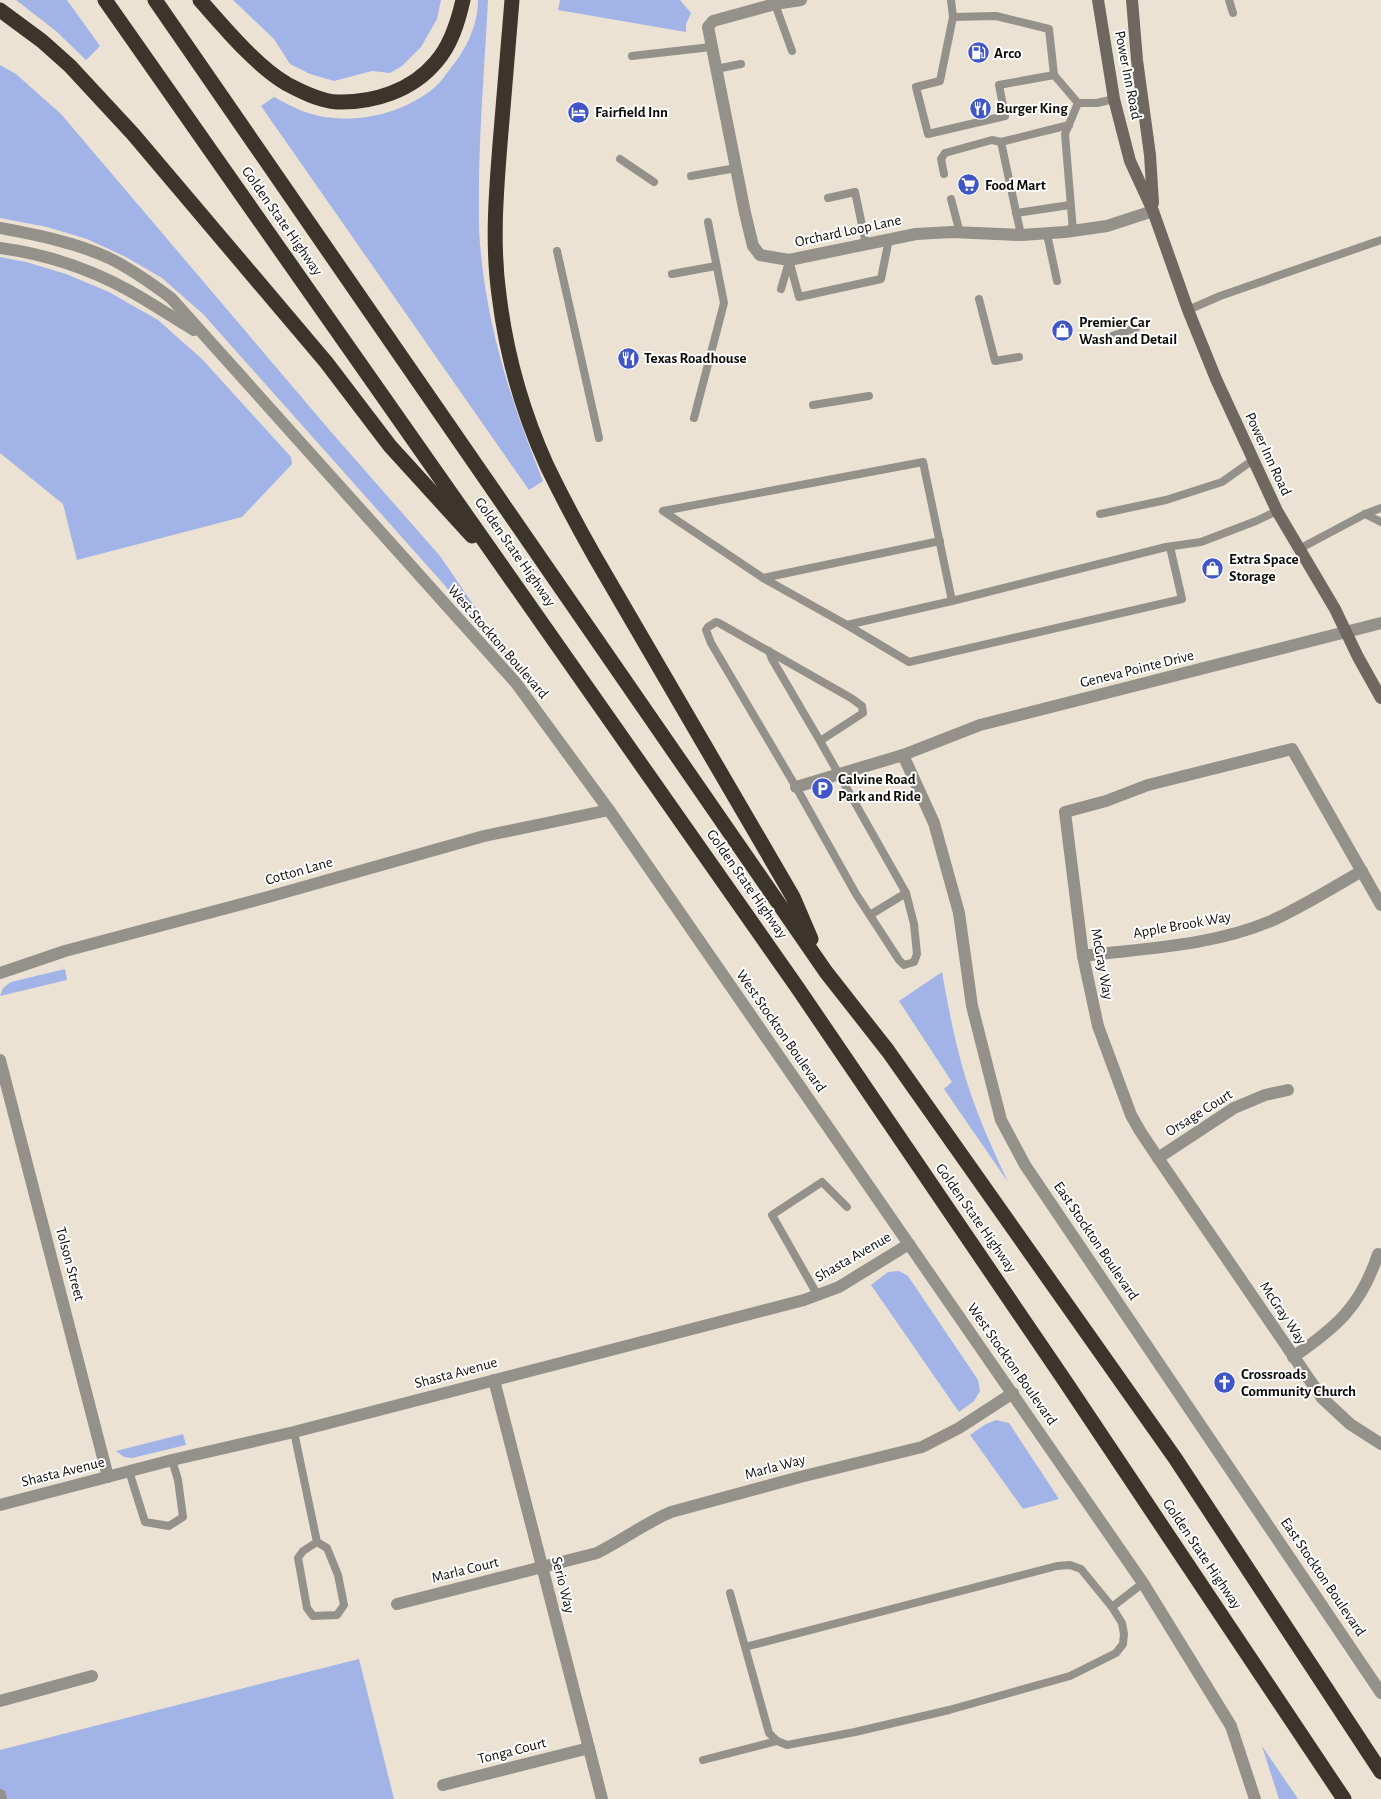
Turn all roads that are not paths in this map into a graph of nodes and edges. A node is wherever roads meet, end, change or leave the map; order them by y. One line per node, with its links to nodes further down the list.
1 (105, 0): 71 (highway, Golden State Highway)
2 (155, 0): 88 (highway, Golden State Highway)
3 (200, 0): 4 (highway)
4 (463, 0)
5 (512, 0): 88 (highway)
6 (801, 0): 11 (street, Orchard Loop Lane)
7 (951, 0): 14 (lane)
8 (1098, 0): 21 (main road, Power Inn Road)
9 (1132, 0): 33 (main road, Power Inn Road)
10 (1229, 0): 13 (lane)
11 (776, 4): 15 (street, Orchard Loop Lane); 16 (lane)
12 (0, 10): 71 (highway)
13 (1233, 13)
14 (953, 17): 20 (lane); 20 (lane)
15 (711, 47): 17 (lane); 19 (street, Orchard Loop Lane)
16 (792, 51)
17 (632, 56)
18 (741, 64): 19 (lane)
19 (716, 69): 26 (street, Orchard Loop Lane)
20 (1054, 75): 22 (lane)
21 (1114, 99): 22 (lane); 33 (main road, Power Inn Road)
22 (1078, 103): 23 (lane)
23 (1068, 125): 24 (lane); 32 (lane)
24 (1001, 142): 27 (lane); 34 (lane)
25 (620, 159): 29 (lane)
26 (736, 168): 28 (lane); 46 (street, Orchard Loop Lane)
27 (944, 174)
28 (691, 176)
29 (654, 182)
30 (828, 198): 43 (lane)
31 (950, 199): 38 (lane)
32 (1070, 205): 34 (lane); 37 (lane)
33 (1153, 211): 37 (street, Orchard Loop Lane); 52 (main road, Power Inn Road)
34 (1016, 213): 40 (lane)
35 (708, 222): 47 (lane)
36 (0, 228): 54 (street, West Stockton Boulevard)
37 (1073, 231): 39 (street, Orchard Loop Lane)
38 (960, 233): 40 (street, Orchard Loop Lane); 41 (street, Orchard Loop Lane)
39 (1047, 234): 40 (street, Orchard Loop Lane); 49 (lane)
40 (1021, 235)
41 (889, 239): 43 (street, Orchard Loop Lane); 46 (lane)
42 (1381, 240): 52 (lane)
43 (866, 244): 46 (street, Orchard Loop Lane)
44 (0, 248): 54 (street, West Stockton Boulevard)
45 (557, 251): 60 (lane)
46 (790, 260): 50 (lane)
47 (716, 266): 48 (lane); 59 (lane)
48 (672, 274)
49 (1057, 281)
50 (781, 289)
51 (979, 298): 56 (lane)
52 (1188, 310): 61 (main road, Power Inn Road)
53 (1136, 328): 55 (lane)
54 (203, 335): 82 (street, West Stockton Boulevard)
55 (1112, 336)
56 (1019, 356)
57 (869, 396): 58 (lane)
58 (813, 405)
59 (694, 418)
60 (599, 438)
61 (1253, 460): 63 (main road, Power Inn Road); 64 (lane)
62 (1381, 508): 65 (lane)
63 (1277, 511): 68 (lane); 69 (main road, Power Inn Road)
64 (1100, 514)
65 (1365, 514): 66 (lane); 69 (lane)
66 (1381, 522)
67 (940, 541): 70 (lane); 70 (lane); 72 (lane)
68 (1170, 547): 72 (lane); 74 (lane)
69 (1299, 549): 75 (main road, Power Inn Road)
70 (763, 578): 74 (lane)
71 (515, 583): 125 (highway, Golden State Highway)
72 (952, 601): 74 (lane)
73 (1381, 623): 75 (street, Geneva Pointe Drive)
74 (847, 625)
75 (1347, 632): 77 (main road, Power Inn Road); 79 (street, Geneva Pointe Drive)
76 (769, 651): 78 (lane); 78 (lane); 81 (lane)
77 (1381, 698)
78 (820, 741): 80 (lane)
79 (903, 755): 80 (street, Geneva Pointe Drive); 114 (street, East Stockton Boulevard)
80 (838, 774): 81 (street, Geneva Pointe Drive); 84 (lane)
81 (796, 787): 86 (lane)
82 (609, 810): 89 (street, Cotton Lane); 94 (street, West Stockton Boulevard)
83 (1362, 871): 85 (street, McGray Way); 87 (street, Apple Brook Way); 87 (street, McGray Way)
84 (906, 893): 86 (lane); 86 (lane)
85 (1381, 905)
86 (870, 915)
87 (1083, 956): 92 (street, McGray Way)
88 (826, 972): 119 (highway, Golden State Highway)
89 (0, 973)
90 (0, 1060): 104 (street, Tolson Street)
91 (1288, 1090): 92 (street, Orsage Court)
92 (1158, 1158): 97 (street, McGray Way)
93 (847, 1207): 96 (lane)
94 (909, 1244): 96 (street, Shasta Avenue); 99 (street, West Stockton Boulevard)
95 (1378, 1254): 97 (street)
96 (818, 1296): 98 (street, Shasta Avenue)
97 (1293, 1357): 101 (street, McGray Way)
98 (494, 1380): 100 (street, Shasta Avenue); 107 (street, Serio Way)
99 (1013, 1393): 107 (street, Marla Way); 108 (street, West Stockton Boulevard)
100 (294, 1432): 102 (street, Shasta Avenue); 106 (lane)
101 (1381, 1444)
102 (172, 1460): 103 (street, Shasta Avenue); 103 (lane)
103 (129, 1472): 104 (street, Shasta Avenue)
104 (108, 1477): 105 (street, Shasta Avenue)
105 (0, 1505)
106 (317, 1542): 106 (lane)
107 (542, 1567): 110 (street, Marla Court); 117 (street, Serio Way)
108 (1143, 1583): 111 (lane); 124 (street, West Stockton Boulevard)
109 (730, 1593): 112 (lane)
110 (397, 1604)
111 (1112, 1607): 112 (lane); 116 (lane)
112 (745, 1647): 116 (lane)
113 (92, 1676): 115 (street)
114 (1381, 1693)
115 (0, 1701)
116 (777, 1741): 118 (lane)
117 (589, 1748): 120 (street, Tonga Court); 123 (street, Serio Way)
118 (703, 1760)
119 (1381, 1772)
120 (443, 1785)
121 (0, 1795): 122 (street)
122 (1, 1799)
123 (602, 1799)
124 (1255, 1799)
125 (1344, 1799)

